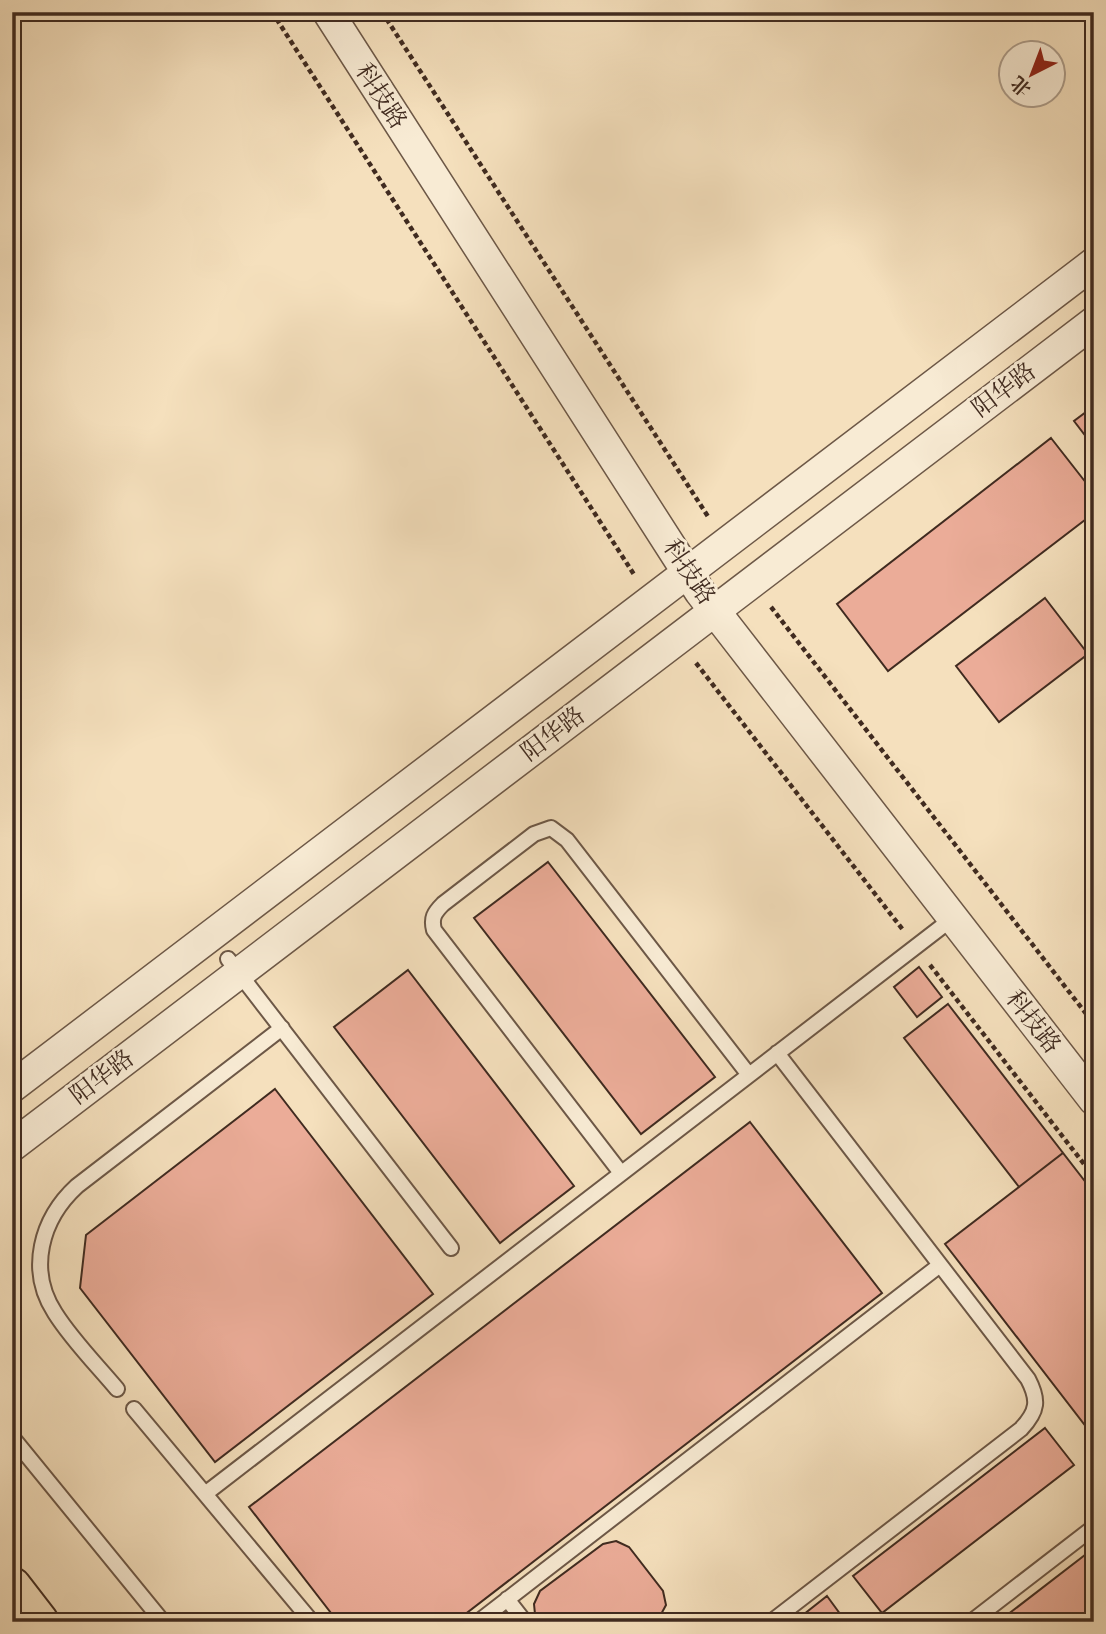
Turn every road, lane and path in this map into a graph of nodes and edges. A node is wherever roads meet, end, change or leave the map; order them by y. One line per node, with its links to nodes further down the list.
1 (272, 12): 8 (path)
2 (328, 12): 7 (street, 科技路)
3 (382, 12): 6 (path)
4 (1094, 263): 7 (street, 阳华路)
5 (1094, 322): 10 (street, 阳华路)
6 (714, 526)
7 (688, 572): 10 (street, 科技路); 20 (street, 阳华路)
8 (639, 583)
9 (765, 599): 16 (path)
10 (715, 611): 12 (street, 科技路); 22 (street, 阳华路)
11 (691, 656): 13 (path)
12 (953, 918): 18 (lane); 21 (street, 科技路)
13 (909, 938)
14 (228, 959): 17 (lane)
15 (926, 960): 24 (path)
16 (1094, 1024)
17 (282, 1028): 25 (lane); 27 (lane)
18 (777, 1054): 19 (lane); 26 (lane)
19 (749, 1075): 23 (lane); 23 (lane)
20 (12, 1087)
21 (1094, 1100)
22 (12, 1146)
23 (621, 1173): 30 (lane)
24 (1094, 1177)
25 (452, 1248)
26 (940, 1265): 33 (lane); 39 (lane)
27 (117, 1389)
28 (134, 1409): 30 (lane)
29 (12, 1437): 35 (lane)
30 (205, 1494): 36 (lane)
31 (1094, 1527): 40 (lane)
32 (12, 1587): 34 (highway)
33 (507, 1599): 37 (lane); 38 (lane)
34 (39, 1622)
35 (163, 1622)
36 (312, 1622)
37 (478, 1622)
38 (525, 1622)
39 (771, 1622)
40 (971, 1622)

